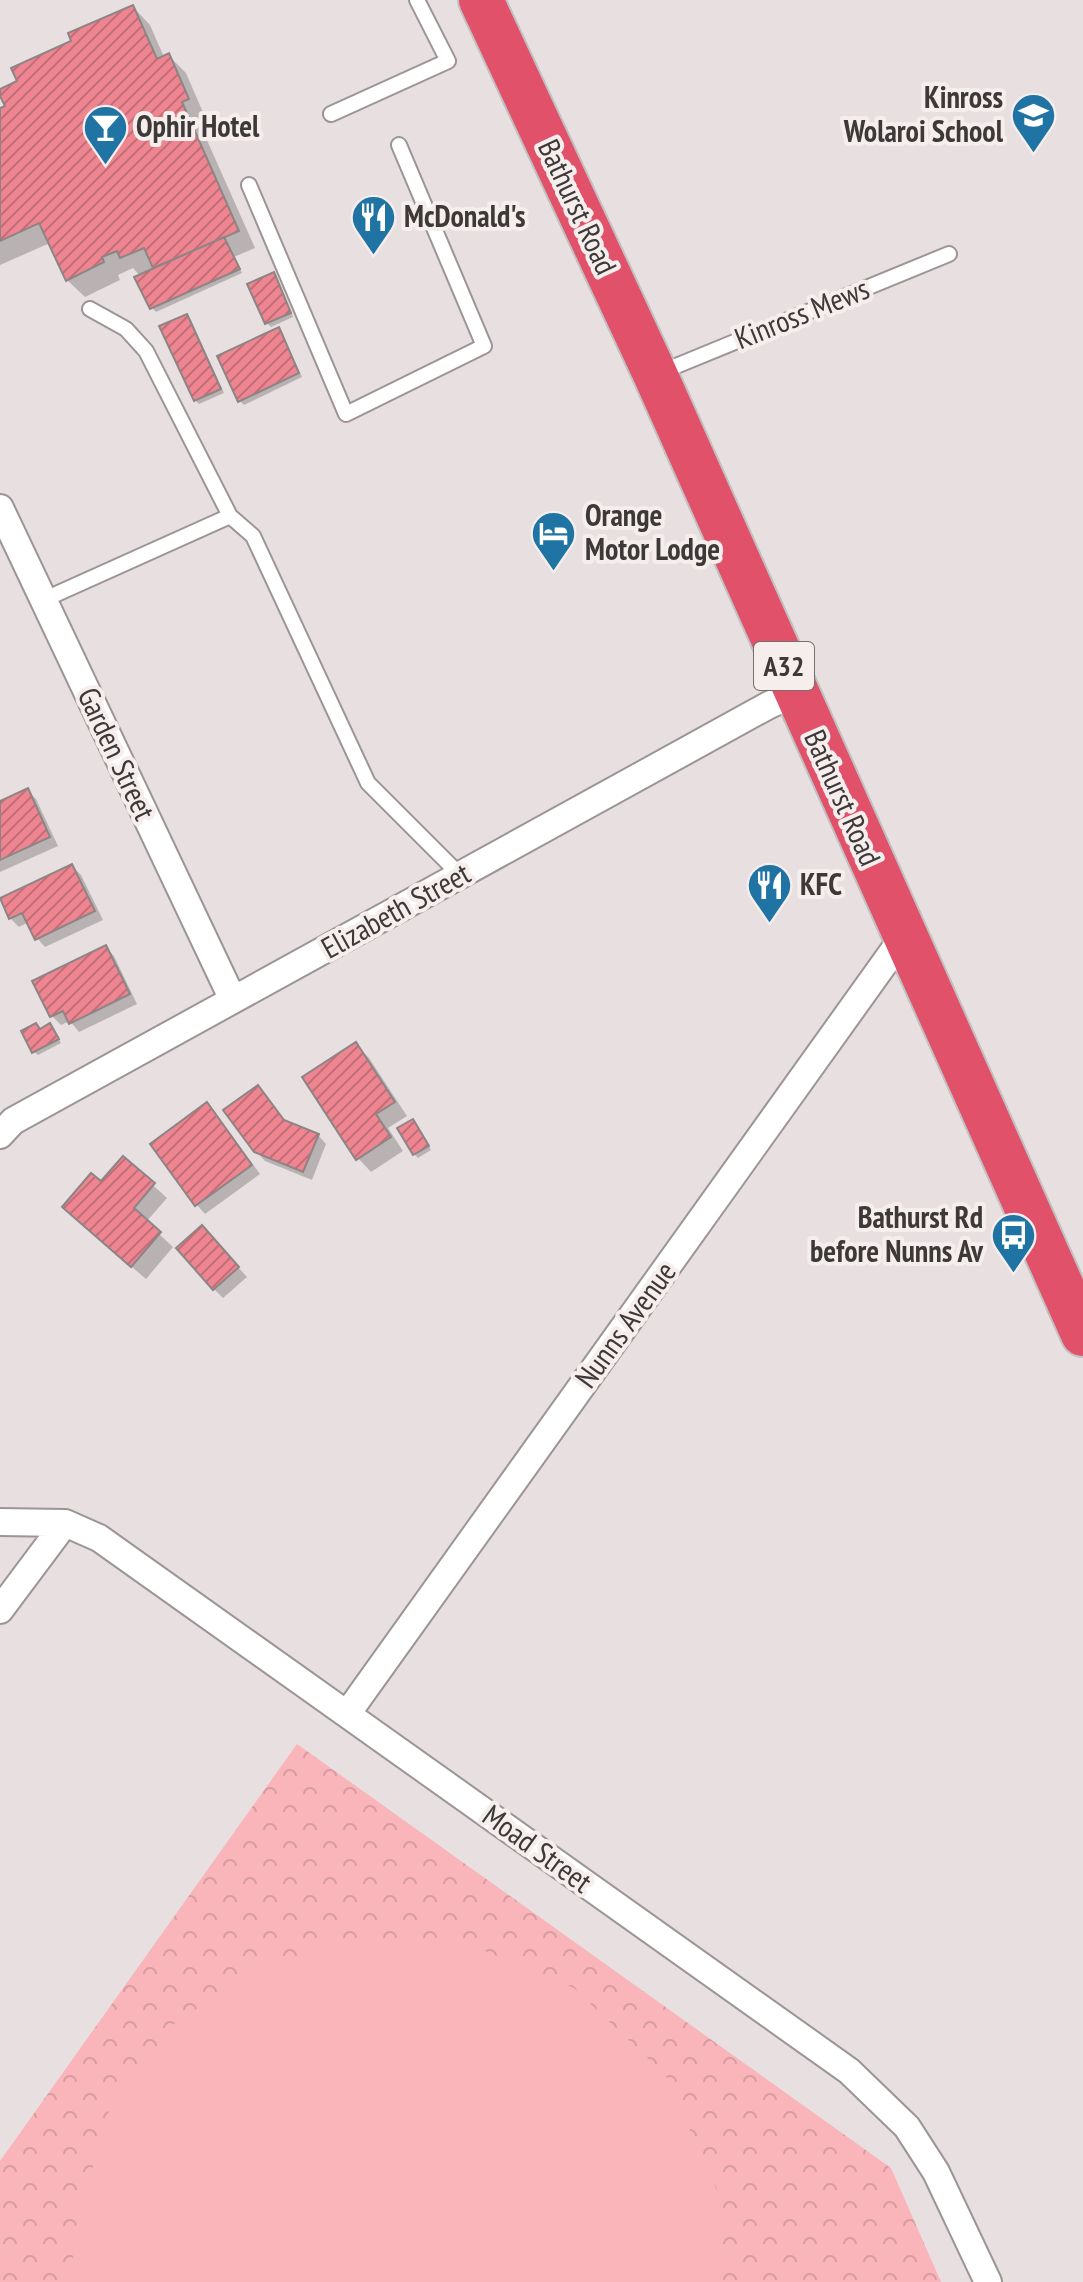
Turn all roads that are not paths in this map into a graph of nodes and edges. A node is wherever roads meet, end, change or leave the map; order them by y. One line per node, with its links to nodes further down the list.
1 (417, 0): 3 (lane)
2 (481, 0): 8 (highway, Bathurst Road / A32)
3 (331, 114)
4 (399, 145): 5 (lane)
5 (249, 185)
6 (949, 254): 8 (lane, Kinross Mews)
7 (90, 309): 10 (lane)
8 (655, 374): 12 (highway, Bathurst Road / A32)
9 (0, 508): 11 (street, Garden Street)
10 (230, 516): 11 (lane); 13 (lane)
11 (43, 600): 15 (street, Garden Street)
12 (796, 693): 13 (street, Elizabeth Street); 14 (highway, Bathurst Road / A32)
13 (460, 875): 15 (street, Elizabeth Street)
14 (904, 936): 17 (highway, Bathurst Road / A32); 21 (street, Nunns Avenue)
15 (233, 1000): 16 (street, Elizabeth Street)
16 (0, 1135)
17 (1083, 1334)
18 (0, 1522): 19 (street, Moad Street)
19 (65, 1523): 20 (street); 21 (street, Moad Street)
20 (0, 1610)
21 (347, 1714): 22 (street, Moad Street)
22 (988, 2282)

